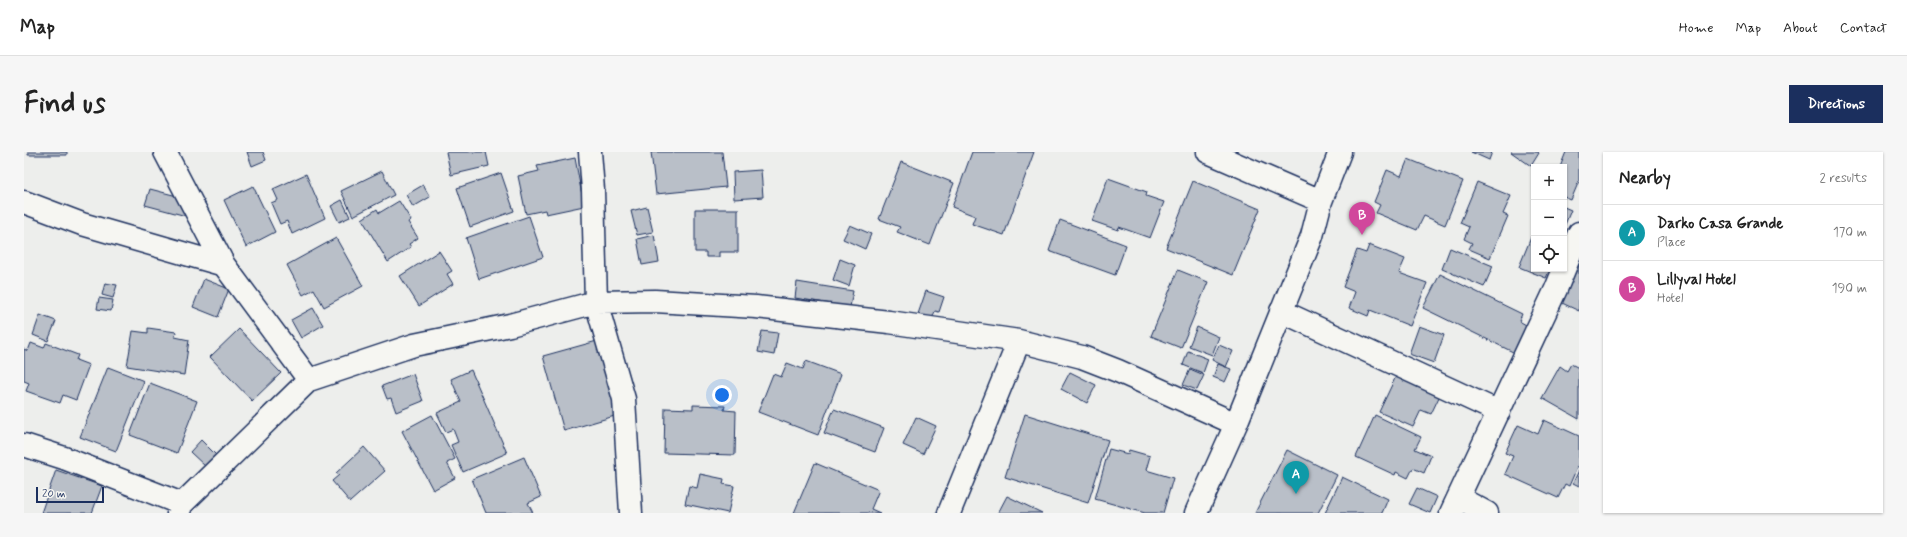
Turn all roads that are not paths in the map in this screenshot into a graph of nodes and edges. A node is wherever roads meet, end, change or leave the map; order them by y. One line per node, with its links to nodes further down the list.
1 (165, 152): 8 (street)
2 (590, 152): 9 (street)
3 (1208, 152): 5 (street)
4 (1340, 152): 5 (street)
5 (1322, 201): 10 (street)
6 (24, 202): 8 (street)
7 (1579, 233): 13 (street)
8 (224, 265): 12 (street)
9 (596, 302): 11 (street); 12 (street); 18 (street)
10 (1281, 311): 13 (street); 14 (street)
11 (1019, 341): 14 (street); 19 (street)
12 (309, 380): 17 (street)
13 (1499, 412): 16 (street)
14 (1236, 424): 20 (street)
15 (24, 445): 17 (street)
16 (1455, 506): 21 (street)
17 (180, 509)
18 (631, 513)
19 (949, 513)
20 (1196, 513)
21 (1487, 513)

